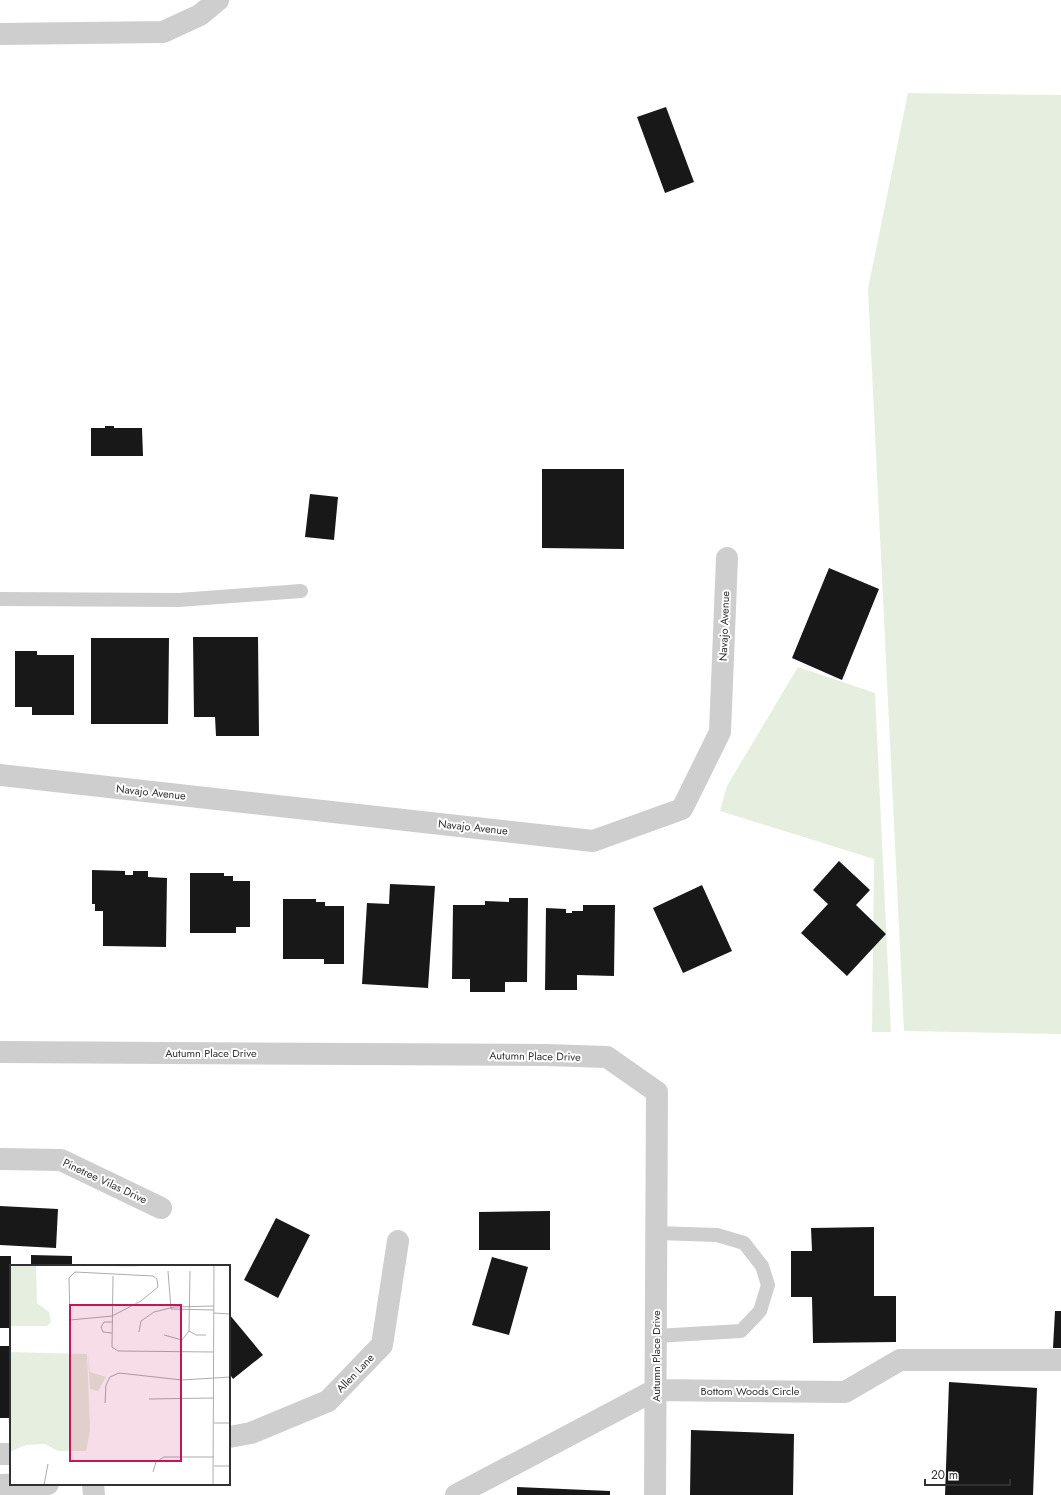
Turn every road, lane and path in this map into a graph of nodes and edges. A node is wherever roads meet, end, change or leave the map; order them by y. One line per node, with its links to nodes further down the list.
1 (218, 0): 2 (street)
2 (0, 34)
3 (727, 558): 6 (street, Navajo Avenue)
4 (301, 591): 5 (lane)
5 (0, 599)
6 (0, 775)
7 (0, 1052): 10 (street, Autumn Place Drive)
8 (0, 1159): 9 (street, Pinetree Vilas Drive)
9 (161, 1208)
10 (656, 1233): 12 (street, Autumn Place Drive); 12 (lane)
11 (398, 1241): 15 (street, Allen Lane)
12 (656, 1336): 14 (street, Autumn Place Drive)
13 (1061, 1360): 14 (street, Bottom Woods Circle)
14 (655, 1390): 18 (street, Bottom Woods Circle); 19 (street, Autumn Place Drive)
15 (230, 1437)
16 (0, 1485): 17 (street)
17 (10, 1485)
18 (456, 1495)
19 (655, 1495)

